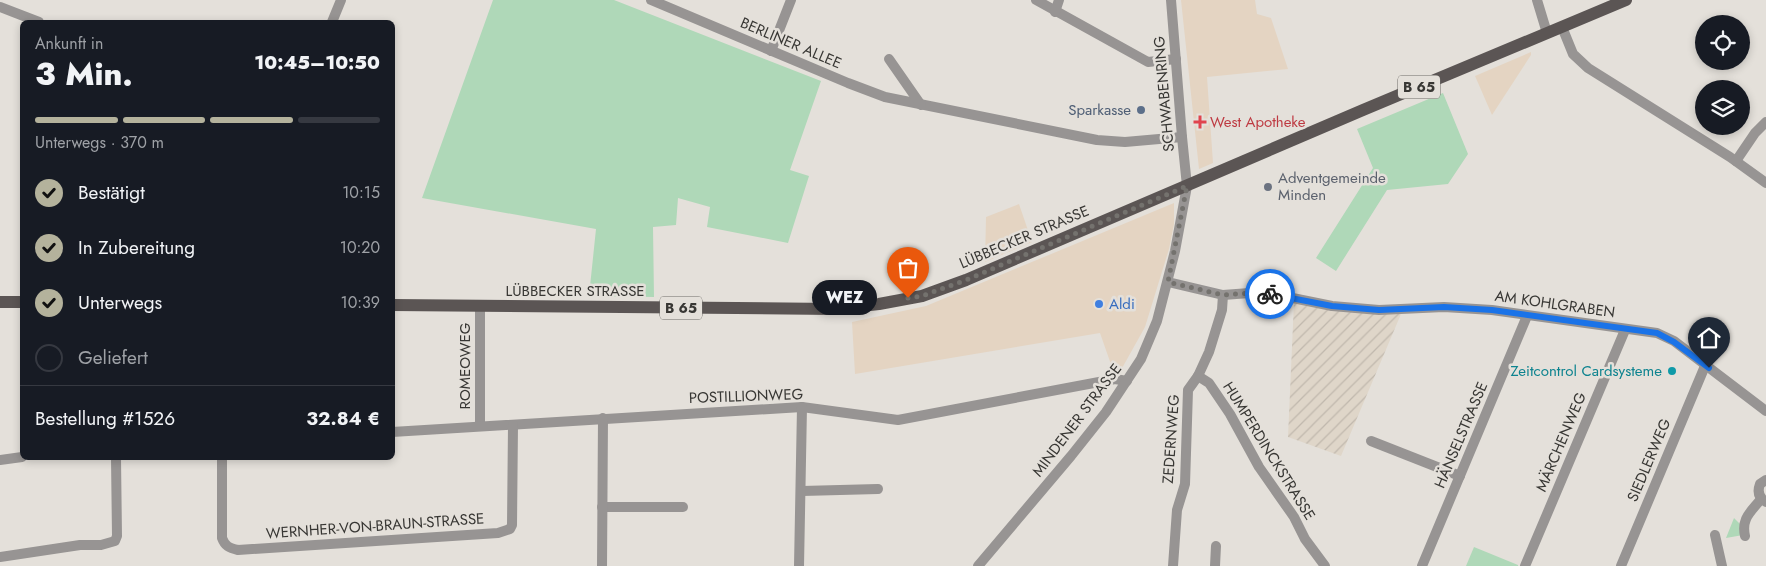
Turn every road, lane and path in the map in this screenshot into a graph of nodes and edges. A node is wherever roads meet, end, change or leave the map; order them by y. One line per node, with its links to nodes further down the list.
1 (342, 0): 12 (street)
2 (651, 0): 15 (street, BERLINER ALLEE)
3 (791, 0): 15 (street)
4 (1036, 0): 10 (street)
5 (1059, 0): 10 (street)
6 (1171, 0): 17 (street, SCHWABENRING)
7 (1537, 0): 14 (street)
8 (1626, 0): 13 (main road, LÜBBECKER STRASSE / B 65)
9 (0, 7): 11 (street)
10 (1055, 12): 17 (street)
11 (34, 20)
12 (333, 20)
13 (1562, 27): 14 (main road, LÜBBECKER STRASSE / B 65); 21 (street)
14 (1547, 34): 23 (main road, LÜBBECKER STRASSE / B 65)
15 (771, 51): 18 (street, BERLINER ALLEE)
16 (889, 59): 18 (street)
17 (1176, 59): 20 (street, SCHWABENRING)
18 (921, 105): 20 (street, BERLINER ALLEE)
19 (1766, 122): 21 (street)
20 (1182, 137): 23 (street, SCHWABENRING)
21 (1736, 161): 22 (street)
22 (1766, 183)
23 (1187, 186): 24 (street, MINDENER STRASSE); 29 (main road, LÜBBECKER STRASSE / B 65)
24 (1168, 282): 25 (street, AM KOHLGRABEN); 34 (street, MINDENER STRASSE)
25 (1223, 295): 30 (street, AM KOHLGRABEN); 33 (street)
26 (0, 302): 27 (main road)
27 (20, 302)
28 (395, 305): 29 (main road, LÜBBECKER STRASSE / B 65)
29 (480, 306): 39 (street, ROMEOWEG)
30 (1527, 316): 31 (street, AM KOHLGRABEN); 46 (street, HÄNSELSTRASSE)
31 (1625, 330): 32 (street, AM KOHLGRABEN); 64 (street, MÄRCHENWEG)
32 (1705, 366): 36 (street, AM KOHLGRABEN); 65 (street, SIEDLERWEG)
33 (1198, 376): 60 (street, ZEDERNWEG); 62 (street, HUMPERDINCKSTRASSE)
34 (1127, 381): 35 (street, POSTILLIONWEG); 59 (street, MINDENER STRASSE)
35 (802, 407): 37 (street, POSTILLIONWEG); 49 (street)
36 (1766, 412)
37 (603, 418): 38 (street, POSTILLIONWEG); 51 (street)
38 (513, 425): 39 (street, POSTILLIONWEG); 45 (street, WERNHER-VON-BRAUN-STRASSE)
39 (480, 426): 40 (street, POSTILLIONWEG)
40 (395, 432)
41 (1371, 441): 46 (street)
42 (20, 457): 43 (street)
43 (0, 460)
44 (116, 460): 56 (street)
45 (222, 460)
46 (1460, 476): 63 (street, HÄNSELSTRASSE)
47 (1766, 480): 50 (street)
48 (878, 489): 49 (street)
49 (802, 491): 58 (street)
50 (1764, 500): 54 (street)
51 (602, 506): 52 (street); 57 (street)
52 (683, 507)
53 (1715, 535): 66 (street)
54 (1745, 536)
55 (1216, 546): 61 (street)
56 (0, 557)
57 (602, 566)
58 (799, 566)
59 (978, 566)
60 (1173, 566)
61 (1215, 566)
62 (1325, 566)
63 (1422, 566)
64 (1525, 566)
65 (1621, 566)
66 (1722, 566)

